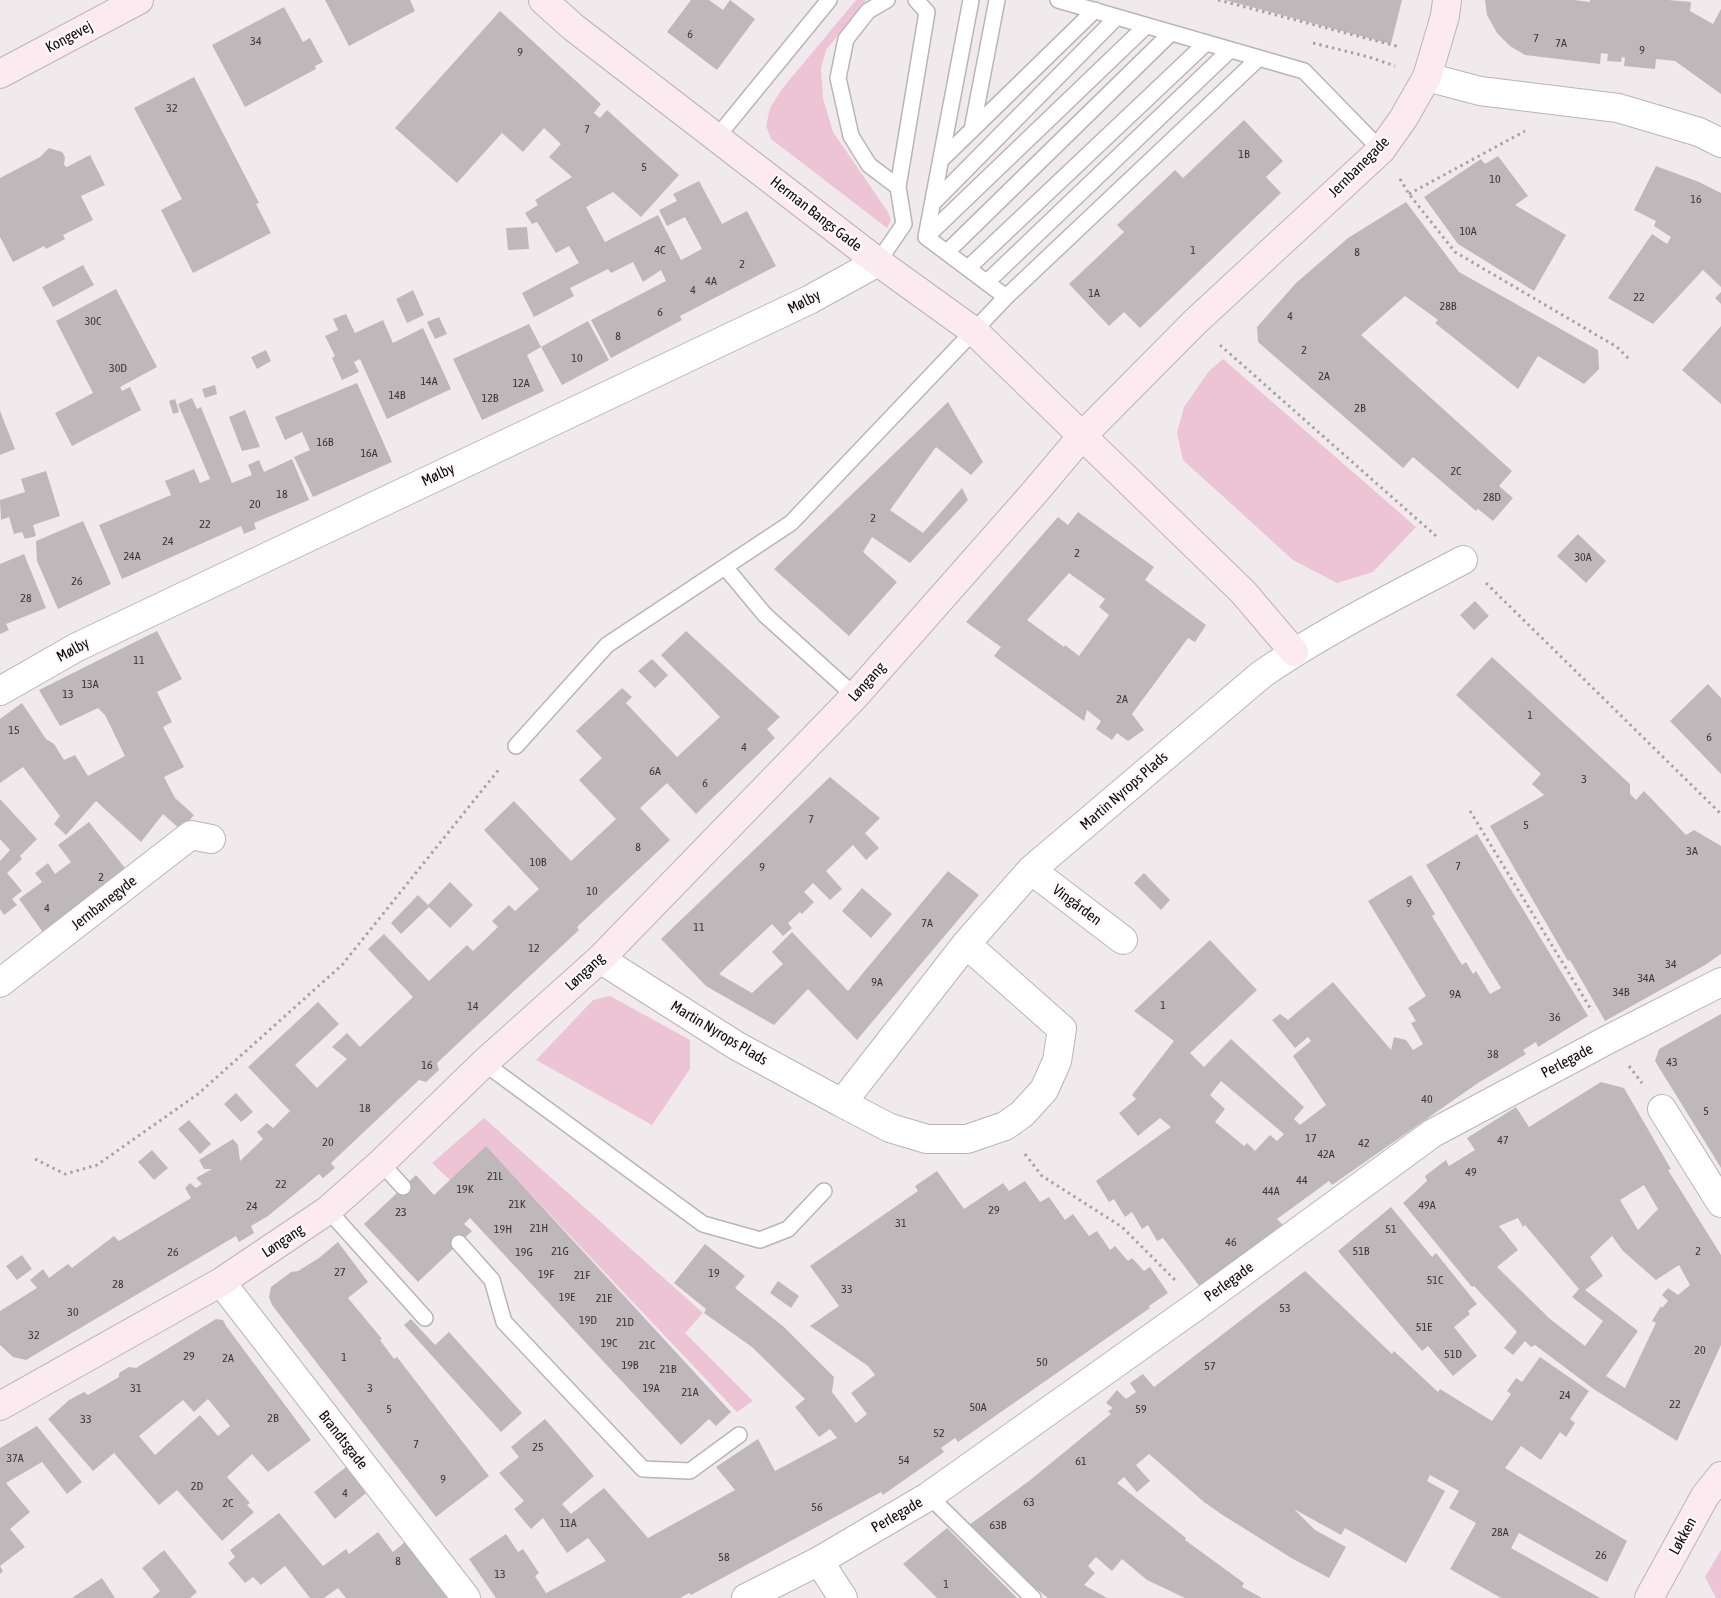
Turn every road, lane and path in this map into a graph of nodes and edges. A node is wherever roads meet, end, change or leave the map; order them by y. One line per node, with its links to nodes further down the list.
1 (139, 0): 19 (street, Kongevej)
2 (544, 0): 23 (street, Herman Bangs Gade)
3 (830, 0): 23 (lane)
4 (887, 0): 27 (lane)
5 (916, 0): 27 (lane)
6 (971, 0): 26 (lane)
7 (997, 0): 21 (lane)
8 (1058, 0): 11 (lane)
9 (1218, 0): 16 (path)
10 (1447, 0): 20 (street, Jernbanegade)
11 (1094, 10): 12 (lane); 21 (lane)
12 (1117, 17): 13 (lane); 29 (lane)
13 (1146, 26): 14 (lane); 30 (lane)
14 (1171, 33): 15 (lane); 31 (lane)
15 (1206, 43): 17 (lane); 33 (lane)
16 (1408, 48)
17 (1230, 50): 18 (lane); 34 (lane)
18 (1259, 58): 25 (lane); 35 (lane)
19 (0, 74)
20 (1426, 78): 24 (street); 25 (street, Jernbanegade)
21 (972, 130): 26 (lane)
22 (1526, 130): 28 (path)
23 (717, 137): 32 (street, Herman Bangs Gade)
24 (1721, 143)
25 (1381, 150): 28 (path); 38 (street, Jernbanegade)
26 (941, 160): 29 (lane)
27 (898, 187): 32 (lane)
28 (1409, 194): 37 (path)
29 (933, 203): 30 (lane)
30 (926, 237): 31 (lane)
31 (947, 252): 33 (lane)
32 (878, 262): 36 (street, Herman Bangs Gade); 42 (street, Mølby)
33 (968, 268): 34 (lane)
34 (987, 282): 35 (lane)
35 (1006, 297): 36 (lane)
36 (974, 332): 38 (street, Herman Bangs Gade); 40 (lane)
37 (1631, 361)
38 (1082, 436): 41 (street); 43 (street, Løngang)
39 (1463, 560): 41 (street, Martin Nyrops Plads)
40 (725, 567): 43 (lane); 44 (lane)
41 (1294, 652): 47 (street, Martin Nyrops Plads)
42 (0, 691)
43 (856, 696): 50 (street, Løngang)
44 (516, 746): 58 (path)
45 (1470, 811): 53 (path)
46 (211, 839): 52 (street, Jernbanegyde)
47 (1031, 870): 48 (street, Vingården); 49 (street, Martin Nyrops Plads)
48 (1123, 940)
49 (966, 944): 55 (street, Martin Nyrops Plads); 57 (street, Martin Nyrops Plads)
50 (600, 959): 54 (street, Løngang); 55 (street, Martin Nyrops Plads)
51 (1721, 982): 53 (street, Perlegade)
52 (0, 983)
53 (1609, 1039): 56 (path); 66 (street, Perlegade)
54 (484, 1063): 59 (street, Løngang); 61 (lane)
55 (842, 1103): 57 (street, Martin Nyrops Plads)
56 (1662, 1109): 62 (street)
57 (1005, 1126): 66 (path)
58 (34, 1159)
59 (381, 1163): 60 (lane); 63 (street, Løngang)
60 (403, 1187)
61 (824, 1192)
62 (1721, 1204)
63 (328, 1210): 65 (street, Løngang); 67 (lane)
64 (459, 1243): 69 (lane)
65 (221, 1282): 68 (street, Løngang); 73 (street, Brandtsgade)
66 (1199, 1304): 71 (street, Perlegade)
67 (425, 1318)
68 (1, 1404)
69 (739, 1435)
70 (1721, 1476): 77 (street, Løkken)
71 (929, 1496): 72 (street, Perlegade); 76 (lane)
72 (819, 1561): 74 (street, Perlegade); 75 (street)
73 (466, 1598)
74 (746, 1598)
75 (843, 1598)
76 (1033, 1598)
77 (1649, 1598)

